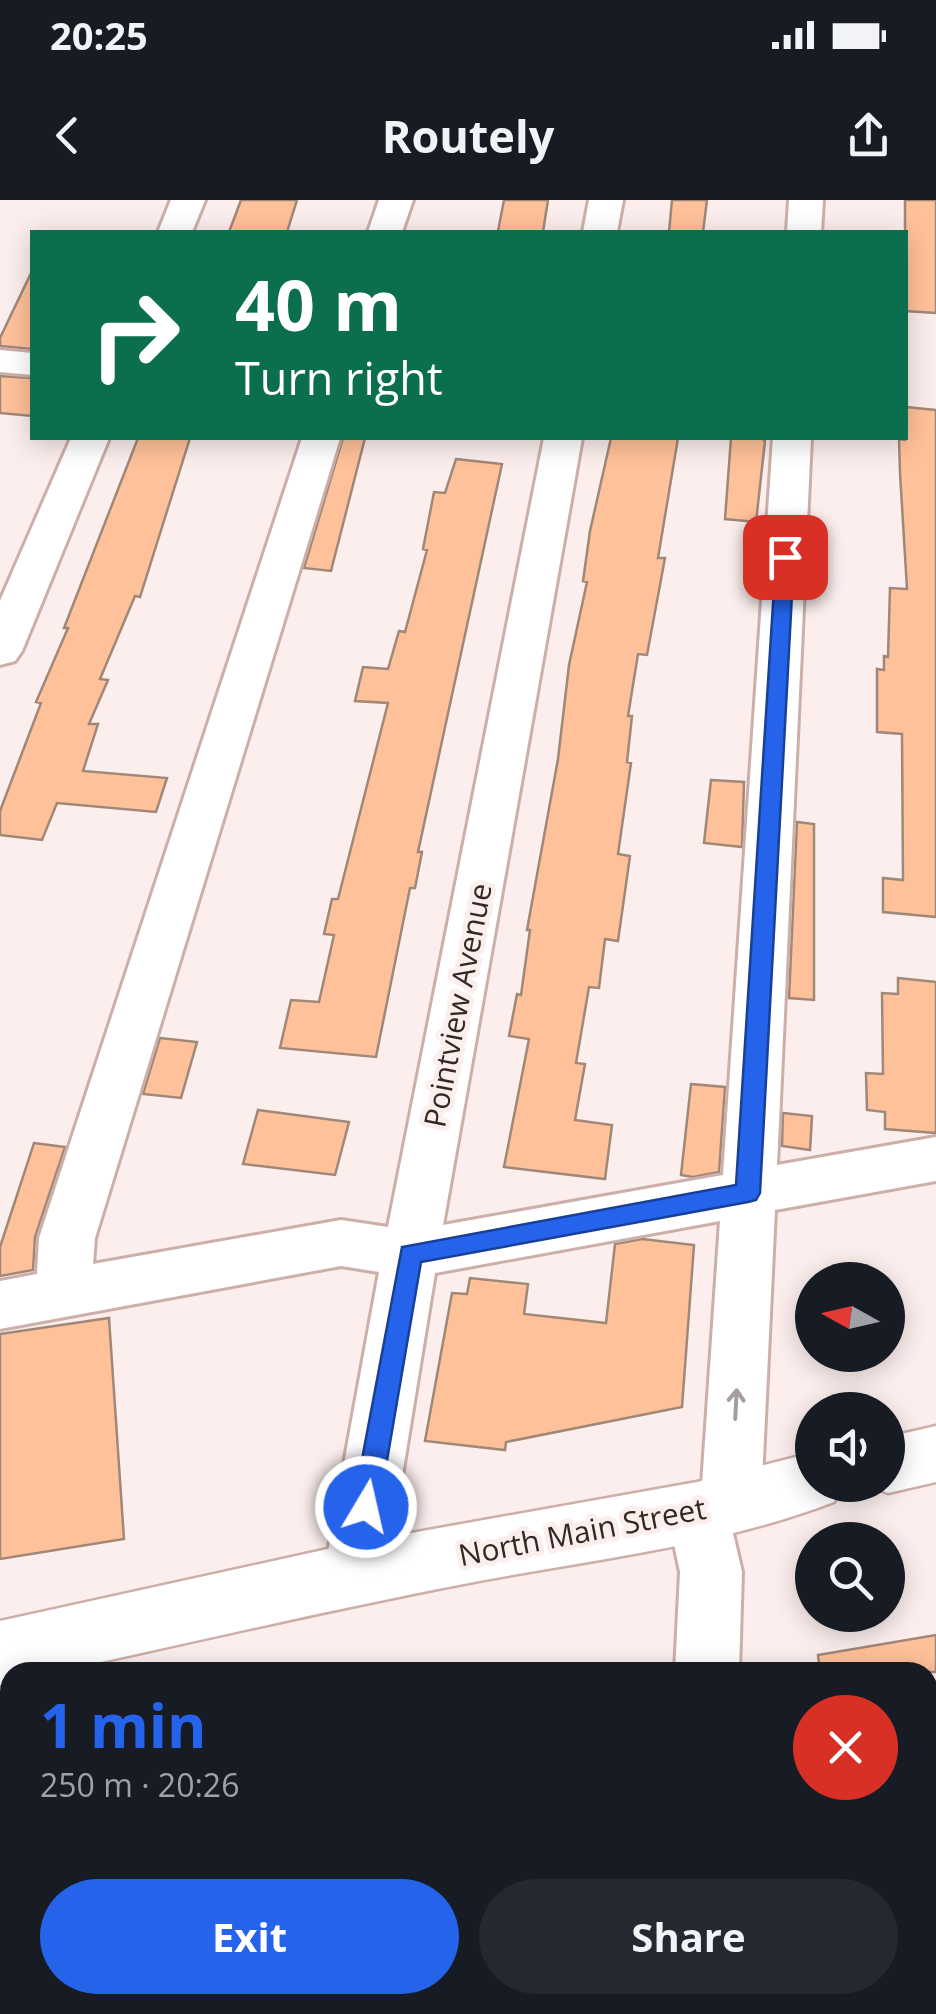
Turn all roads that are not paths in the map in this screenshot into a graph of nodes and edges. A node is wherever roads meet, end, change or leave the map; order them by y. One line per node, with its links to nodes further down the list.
1 (188, 200): 5 (street)
2 (396, 200): 6 (street)
3 (606, 200): 7 (street)
4 (806, 200): 8 (street)
5 (176, 230)
6 (387, 230)
7 (600, 230)
8 (804, 230)
9 (0, 361): 10 (street)
10 (30, 364)
11 (89, 440): 15 (street)
12 (320, 440): 19 (street)
13 (562, 440): 18 (street, Pointview Avenue)
14 (792, 440): 17 (street)
15 (0, 651)
16 (936, 1159): 17 (street)
17 (748, 1193): 18 (street); 24 (street, one-way to 17)
18 (410, 1254): 19 (street); 25 (street, Pointview Avenue)
19 (64, 1293): 20 (street)
20 (0, 1305)
21 (936, 1454): 22 (main road)
22 (905, 1461)
23 (795, 1486): 24 (main road, North Main Street)
24 (714, 1506): 25 (main road, North Main Street); 27 (street)
25 (356, 1574): 26 (main road, North Main Street)
26 (0, 1653)
27 (707, 1662)

